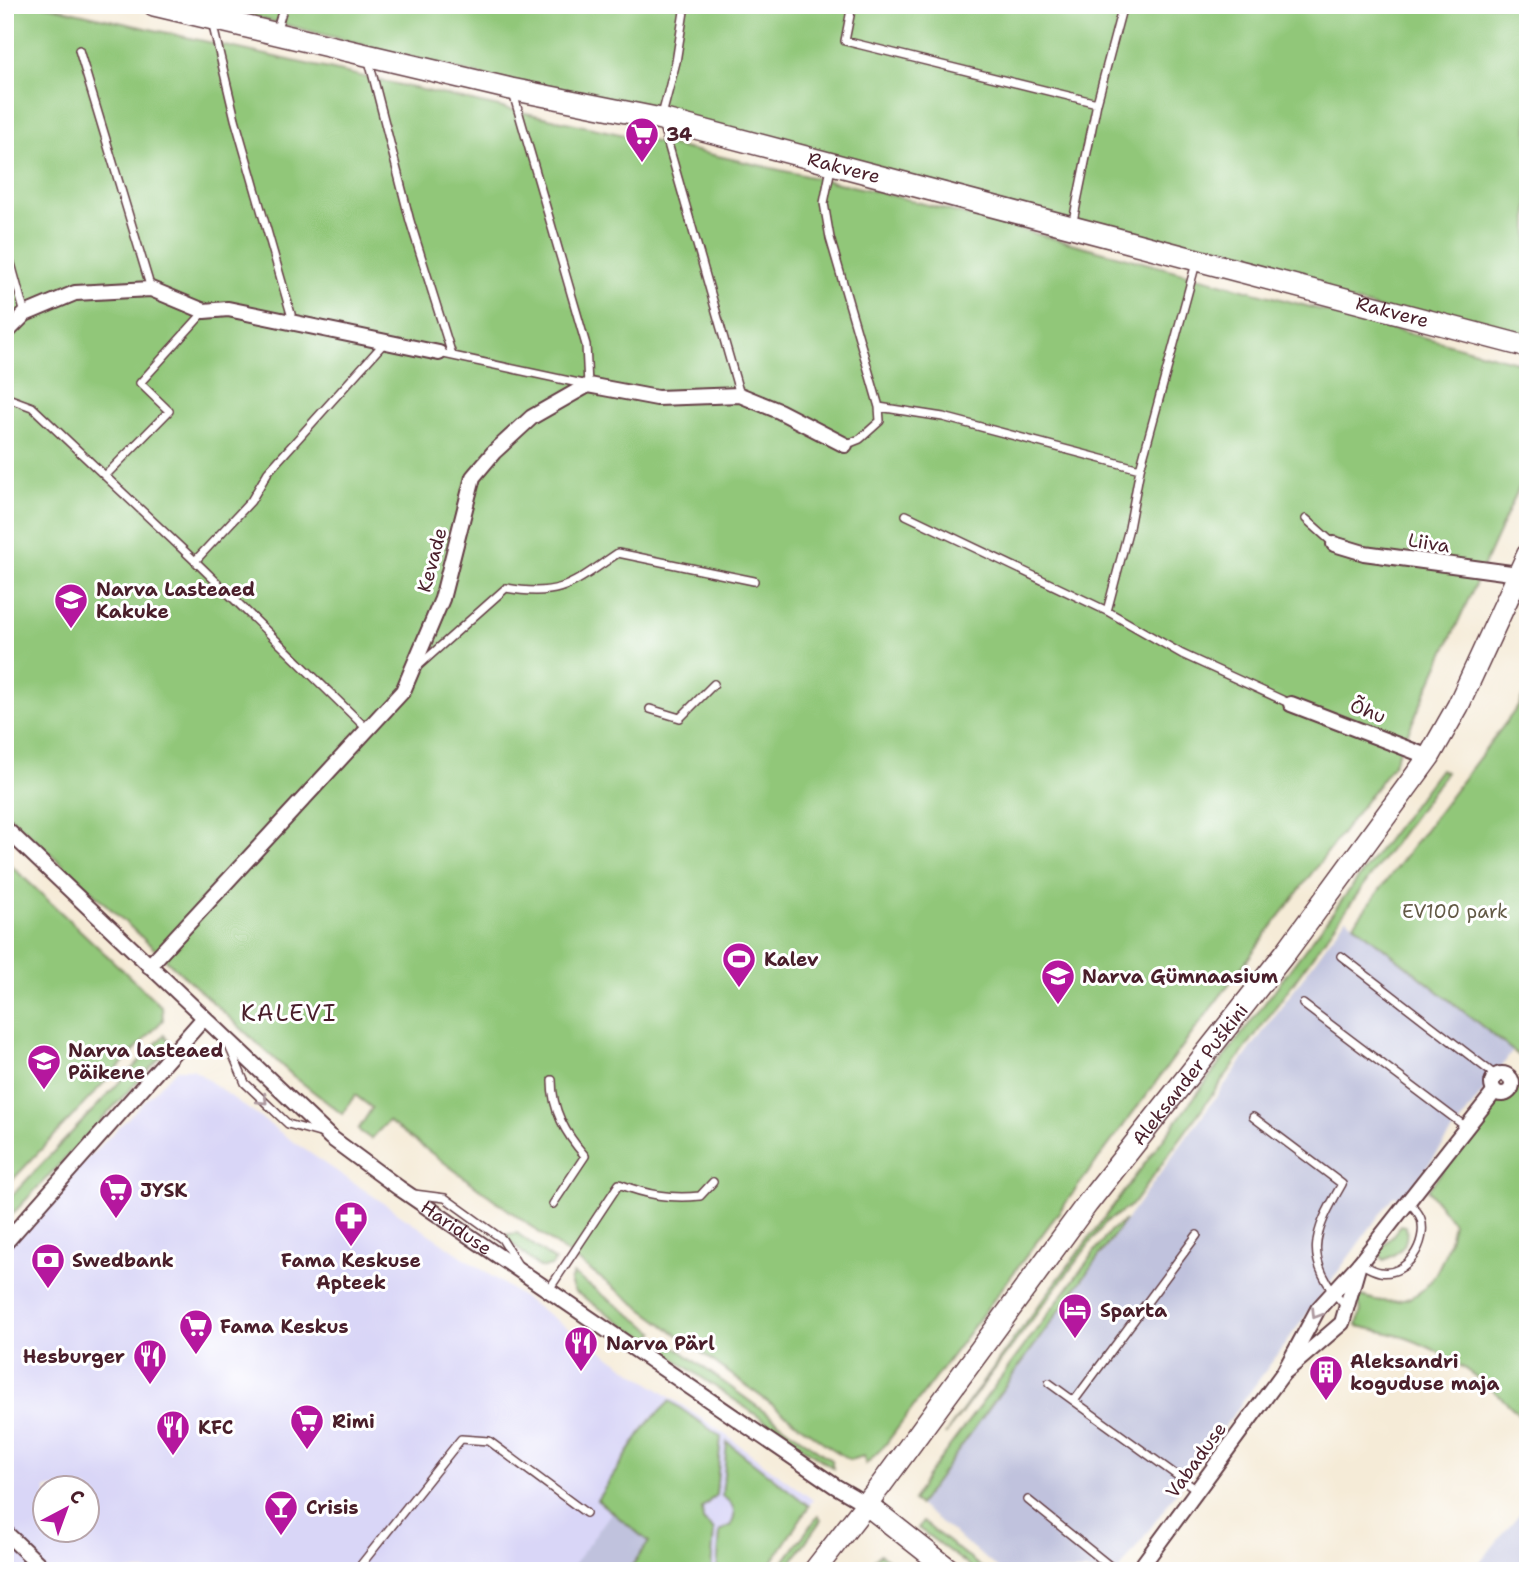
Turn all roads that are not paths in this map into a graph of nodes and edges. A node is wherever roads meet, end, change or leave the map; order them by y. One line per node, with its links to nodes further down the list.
1 (154, 5): 7 (street, Rakvere)
2 (284, 5): 8 (lane)
3 (676, 5): 6 (lane)
4 (852, 5): 12 (lane)
5 (1123, 5): 12 (lane)
6 (685, 6): 13 (lane)
7 (211, 18): 8 (street, Rakvere); 21 (lane)
8 (276, 32): 10 (street, Rakvere)
9 (79, 50): 18 (lane)
10 (367, 53): 11 (street, Rakvere); 25 (lane)
11 (512, 89): 13 (street, Rakvere); 26 (lane)
12 (1097, 103): 15 (lane)
13 (661, 119): 14 (street, Rakvere); 27 (lane)
14 (832, 164): 15 (street, Rakvere); 29 (lane)
15 (1072, 227): 17 (street, Rakvere)
16 (5, 242): 20 (lane)
17 (1196, 262): 24 (street, Rakvere); 31 (lane)
18 (151, 289): 19 (street); 20 (street)
19 (204, 311): 23 (street); 32 (lane)
20 (25, 314): 22 (street)
21 (291, 314)
22 (5, 334)
23 (386, 341): 25 (street); 37 (lane)
24 (1528, 347)
25 (446, 354): 26 (lane)
26 (588, 385): 27 (street); 41 (street, Kevade)
27 (740, 395): 30 (street)
28 (5, 397): 32 (lane)
29 (880, 407): 30 (lane); 31 (lane)
30 (845, 445)
31 (1140, 470): 40 (lane)
32 (106, 475): 37 (lane)
33 (906, 515): 40 (lane)
34 (1306, 519): 35 (lane)
35 (1334, 544): 38 (street, Liiva)
36 (1528, 554): 38 (street, Aleksander Puškini)
37 (195, 561): 45 (lane)
38 (1518, 574): 46 (street, Aleksander Puškini)
39 (754, 581): 41 (lane)
40 (1107, 611): 43 (lane)
41 (411, 673): 45 (street, Kevade)
42 (714, 684): 44 (lane)
43 (1291, 704): 46 (street, Õhu)
44 (650, 709)
45 (368, 730): 49 (street, Kevade)
46 (1429, 757): 70 (street, Aleksander Puškini)
47 (5, 828): 49 (street, Hariduse)
48 (1341, 956): 52 (lane)
49 (149, 966): 51 (street, Hariduse)
50 (1303, 1004): 55 (lane)
51 (203, 1019): 60 (street); 62 (street, Hariduse)
52 (1495, 1075): 55 (street, Vabaduse)
53 (552, 1080): 58 (lane)
54 (1253, 1117): 63 (lane)
55 (1466, 1127): 57 (street, Vabaduse)
56 (713, 1182): 62 (lane)
57 (1408, 1201): 61 (street, Vabaduse); 61 (lane)
58 (553, 1204)
59 (1197, 1235): 67 (lane)
60 (5, 1243)
61 (1359, 1264): 63 (street, Vabaduse); 64 (street, Vabaduse)
62 (550, 1288): 70 (street, Hariduse)
63 (1332, 1291): 64 (lane); 65 (street, Vabaduse, one-way to 65)
64 (1348, 1309): 65 (street, Vabaduse)
65 (1284, 1372): 68 (street, Vabaduse)
66 (1049, 1383): 67 (lane)
67 (1074, 1401): 68 (lane)
68 (1197, 1490): 78 (street, Vabaduse)
69 (1028, 1500): 77 (lane)
70 (866, 1504): 75 (street, Aleksander Puškini); 76 (street, Hariduse)
71 (586, 1513): 74 (lane)
72 (5, 1532): 73 (street)
73 (46, 1571)
74 (356, 1571)
75 (814, 1571)
76 (951, 1571)
77 (1116, 1571)
78 (1138, 1571)

